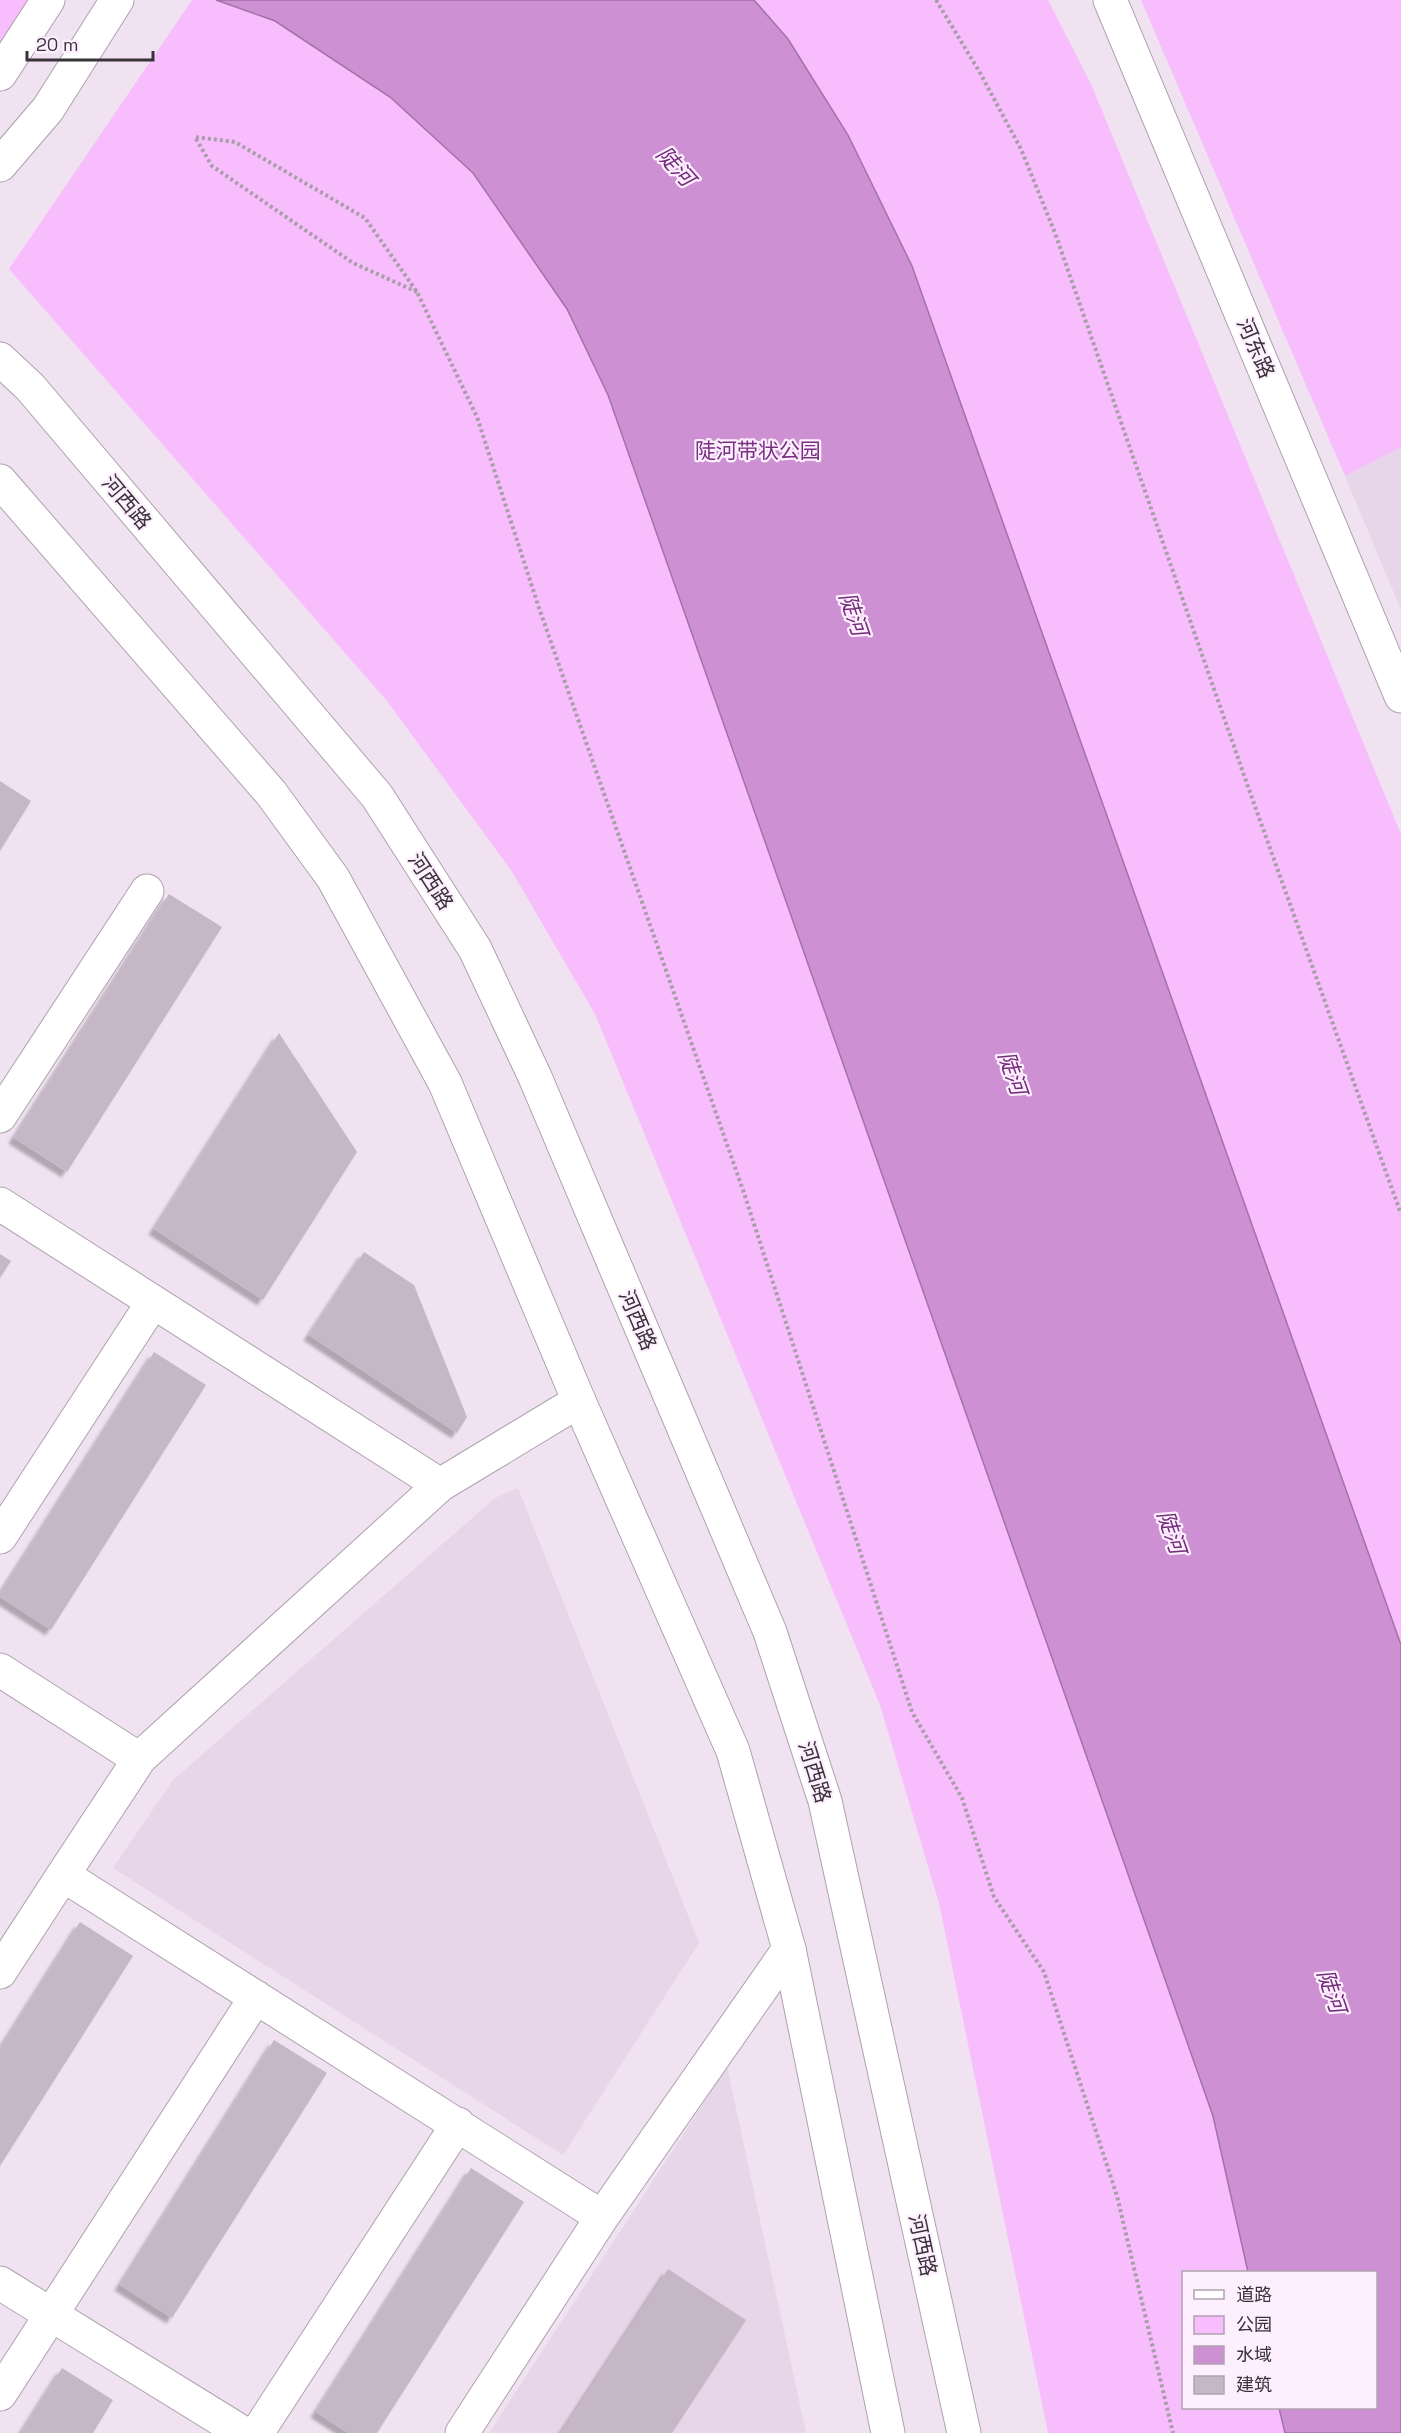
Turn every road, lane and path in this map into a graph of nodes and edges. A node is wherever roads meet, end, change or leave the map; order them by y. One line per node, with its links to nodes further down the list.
1 (48, 0): 5 (main road)
2 (117, 0): 6 (main road)
3 (936, 0): 14 (path)
4 (1110, 0): 10 (main road, 河东路)
5 (0, 74)
6 (0, 165)
7 (417, 292): 7 (path); 35 (path)
8 (0, 359): 34 (main road, 河西路)
9 (0, 481): 16 (main road)
10 (1401, 696)
11 (147, 891): 12 (main road)
12 (0, 1116)
13 (0, 1204): 15 (main road)
14 (1401, 1214)
15 (153, 1302): 17 (main road); 18 (main road)
16 (579, 1401): 17 (main road); 22 (main road)
17 (440, 1485): 20 (main road)
18 (0, 1537)
19 (0, 1670): 20 (main road)
20 (139, 1760): 21 (main road)
21 (63, 1875): 23 (main road); 24 (main road)
22 (789, 1949): 26 (main road); 33 (main road)
23 (0, 1972)
24 (256, 1997): 25 (main road); 28 (main road)
25 (458, 2124): 26 (main road); 31 (main road)
26 (602, 2217): 32 (main road)
27 (0, 2283): 28 (main road)
28 (51, 2315): 29 (main road); 30 (main road)
29 (0, 2394)
30 (243, 2433)
31 (257, 2433)
32 (462, 2433)
33 (888, 2433)
34 (964, 2433)
35 (1173, 2433)

